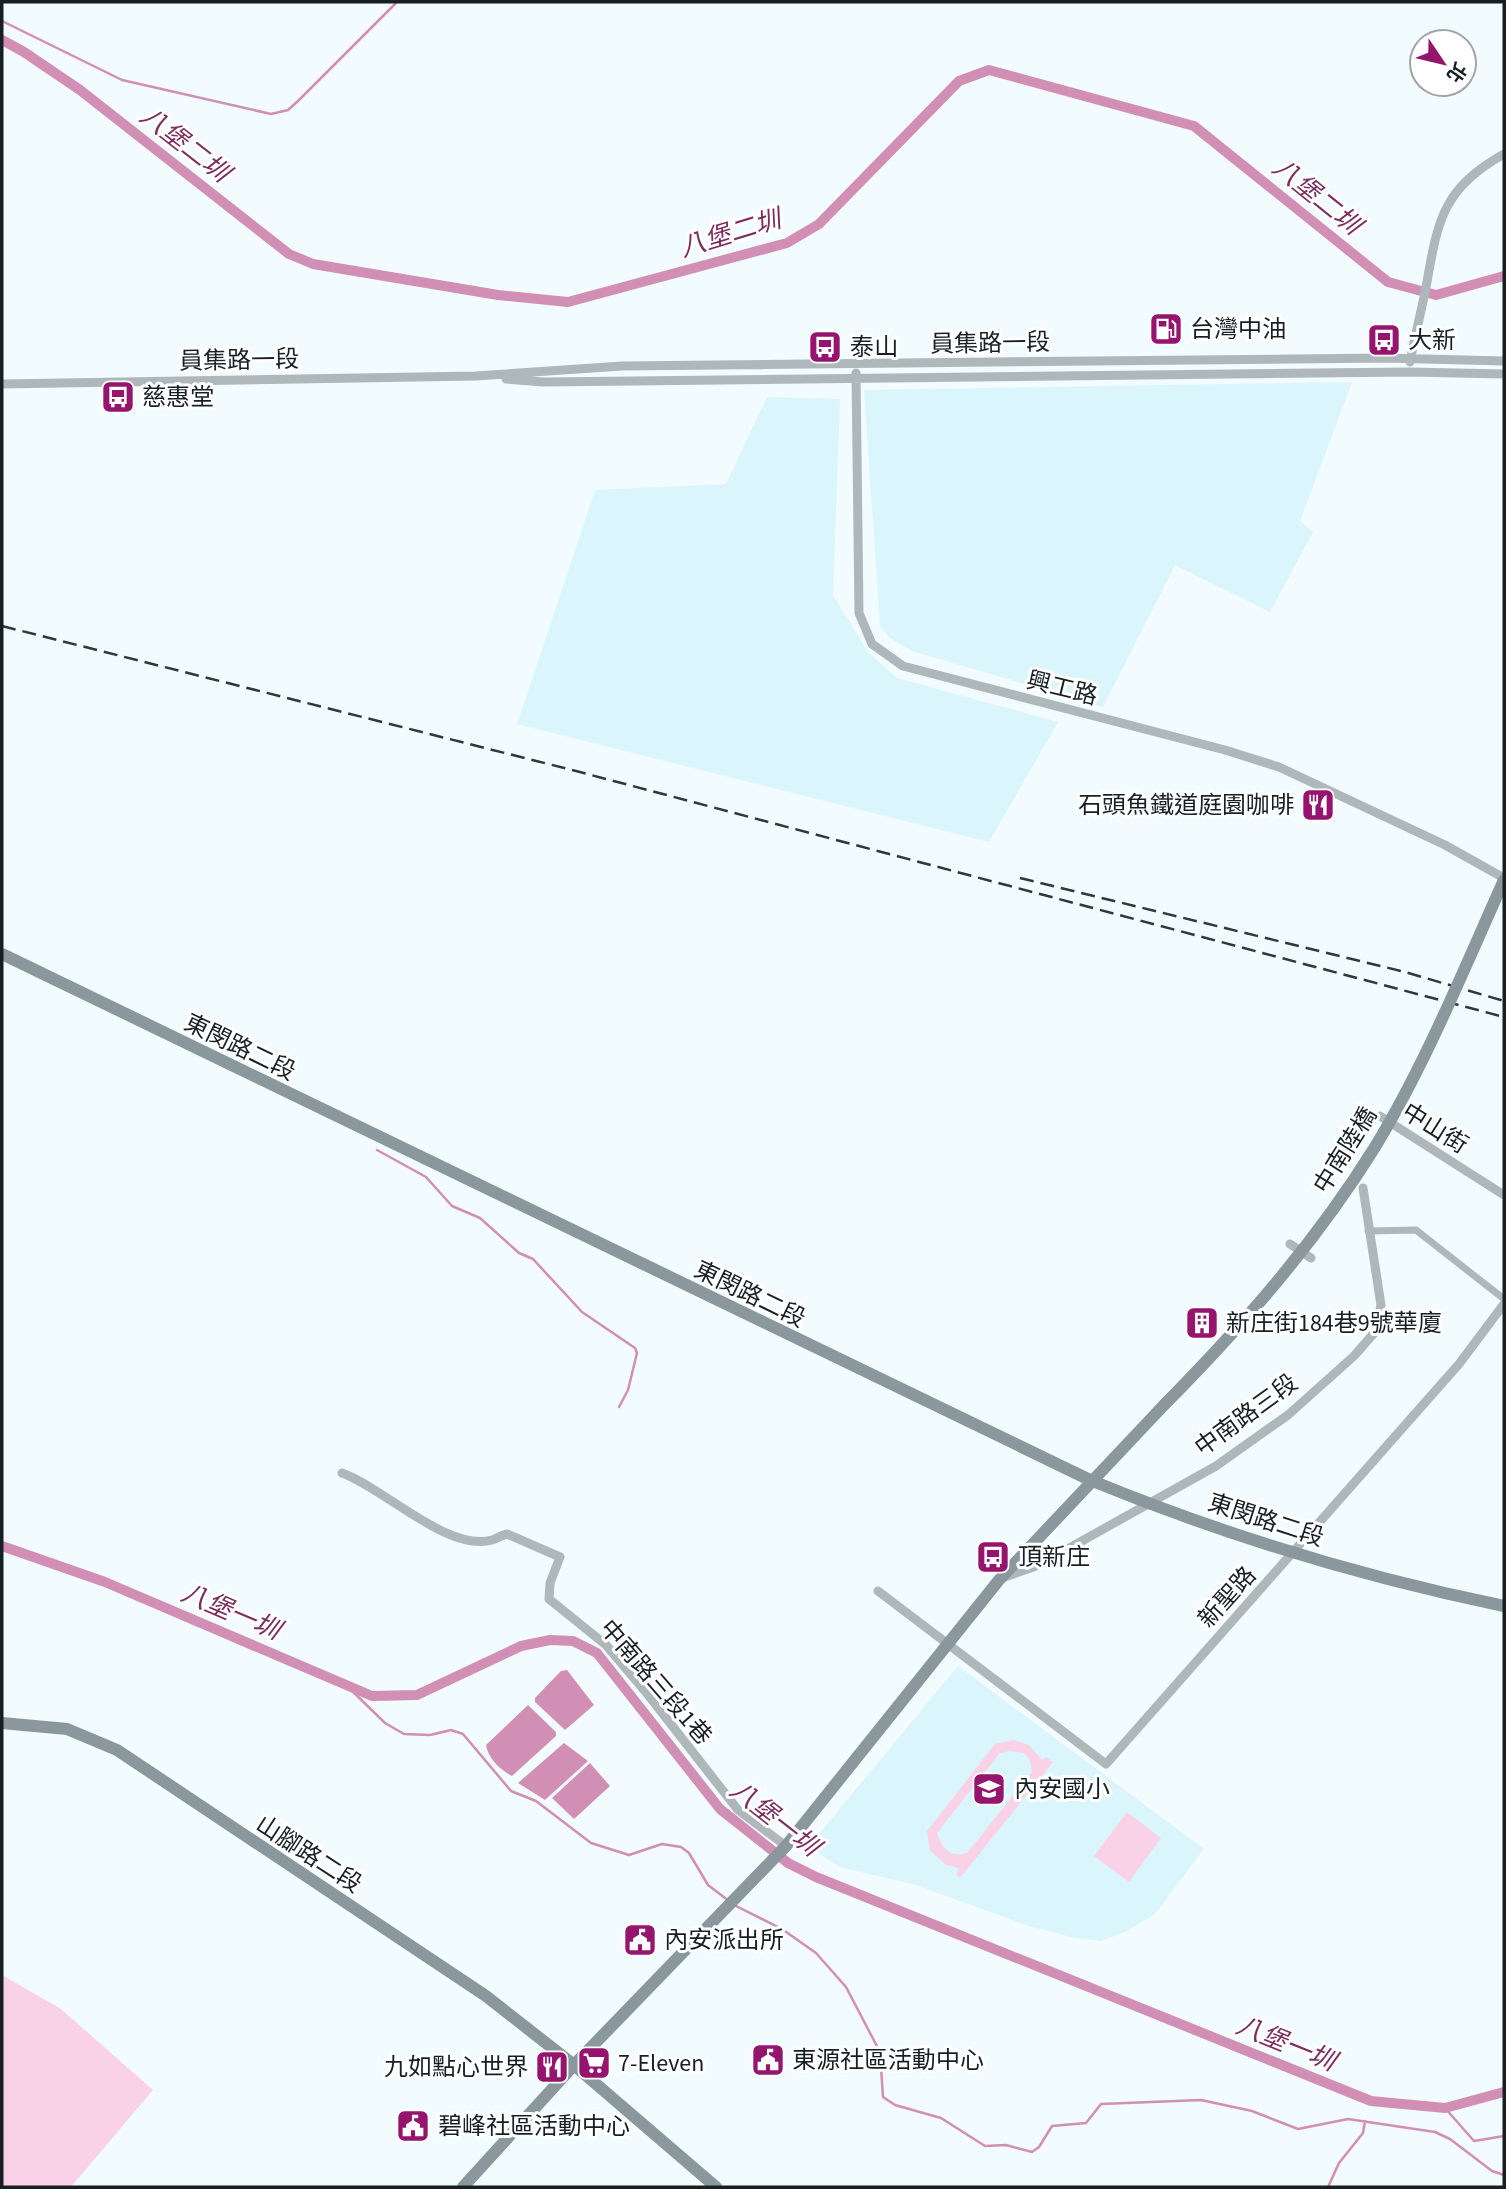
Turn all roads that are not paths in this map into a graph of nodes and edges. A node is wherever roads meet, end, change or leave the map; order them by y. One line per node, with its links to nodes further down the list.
1 (1504, 155): 2 (street)
2 (1410, 359): 3 (street, 員集路一段); 4 (street, 員集路一段); 6 (street)
3 (1190, 360): 5 (street, 員集路一段); 7 (street)
4 (1504, 361)
5 (856, 364): 9 (street, 員集路一段); 10 (street, 興工路)
6 (1409, 372): 7 (street, 員集路一段); 8 (street, 員集路一段)
7 (1190, 374): 10 (street, 員集路一段)
8 (1504, 374)
9 (476, 376): 10 (street, 員集路一段); 11 (street, 員集路一段)
10 (856, 377): 12 (street, 興工路)
11 (2, 384)
12 (1504, 879): 22 (main road, 中南陸橋, bridge)
13 (2, 954): 22 (main road, 東閔路二段)
14 (1380, 1116): 16 (street, 中山街)
15 (1363, 1188): 17 (street, 中南路三段)
16 (1504, 1195)
17 (1368, 1231): 20 (street); 23 (street, 中南路三段)
18 (1290, 1244): 19 (street)
19 (1311, 1258)
20 (1504, 1301): 24 (street, 新聖路)
21 (342, 1473): 30 (street, 中南路三段1巷)
22 (1090, 1480): 23 (main road, 東閔路二段); 25 (main road)
23 (1147, 1503): 24 (main road, 東閔路二段); 25 (street, 中南路三段)
24 (1294, 1551): 27 (main road, 東閔路二段); 28 (street, 新聖路)
25 (999, 1580): 28 (main road)
26 (878, 1591): 28 (street)
27 (1504, 1606)
28 (948, 1643): 30 (main road)
29 (2, 1723): 31 (main road, 山腳路二段)
30 (786, 1846): 31 (main road)
31 (574, 2065): 32 (main road); 33 (main road, 山腳路二段)
32 (463, 2187)
33 (716, 2187)

